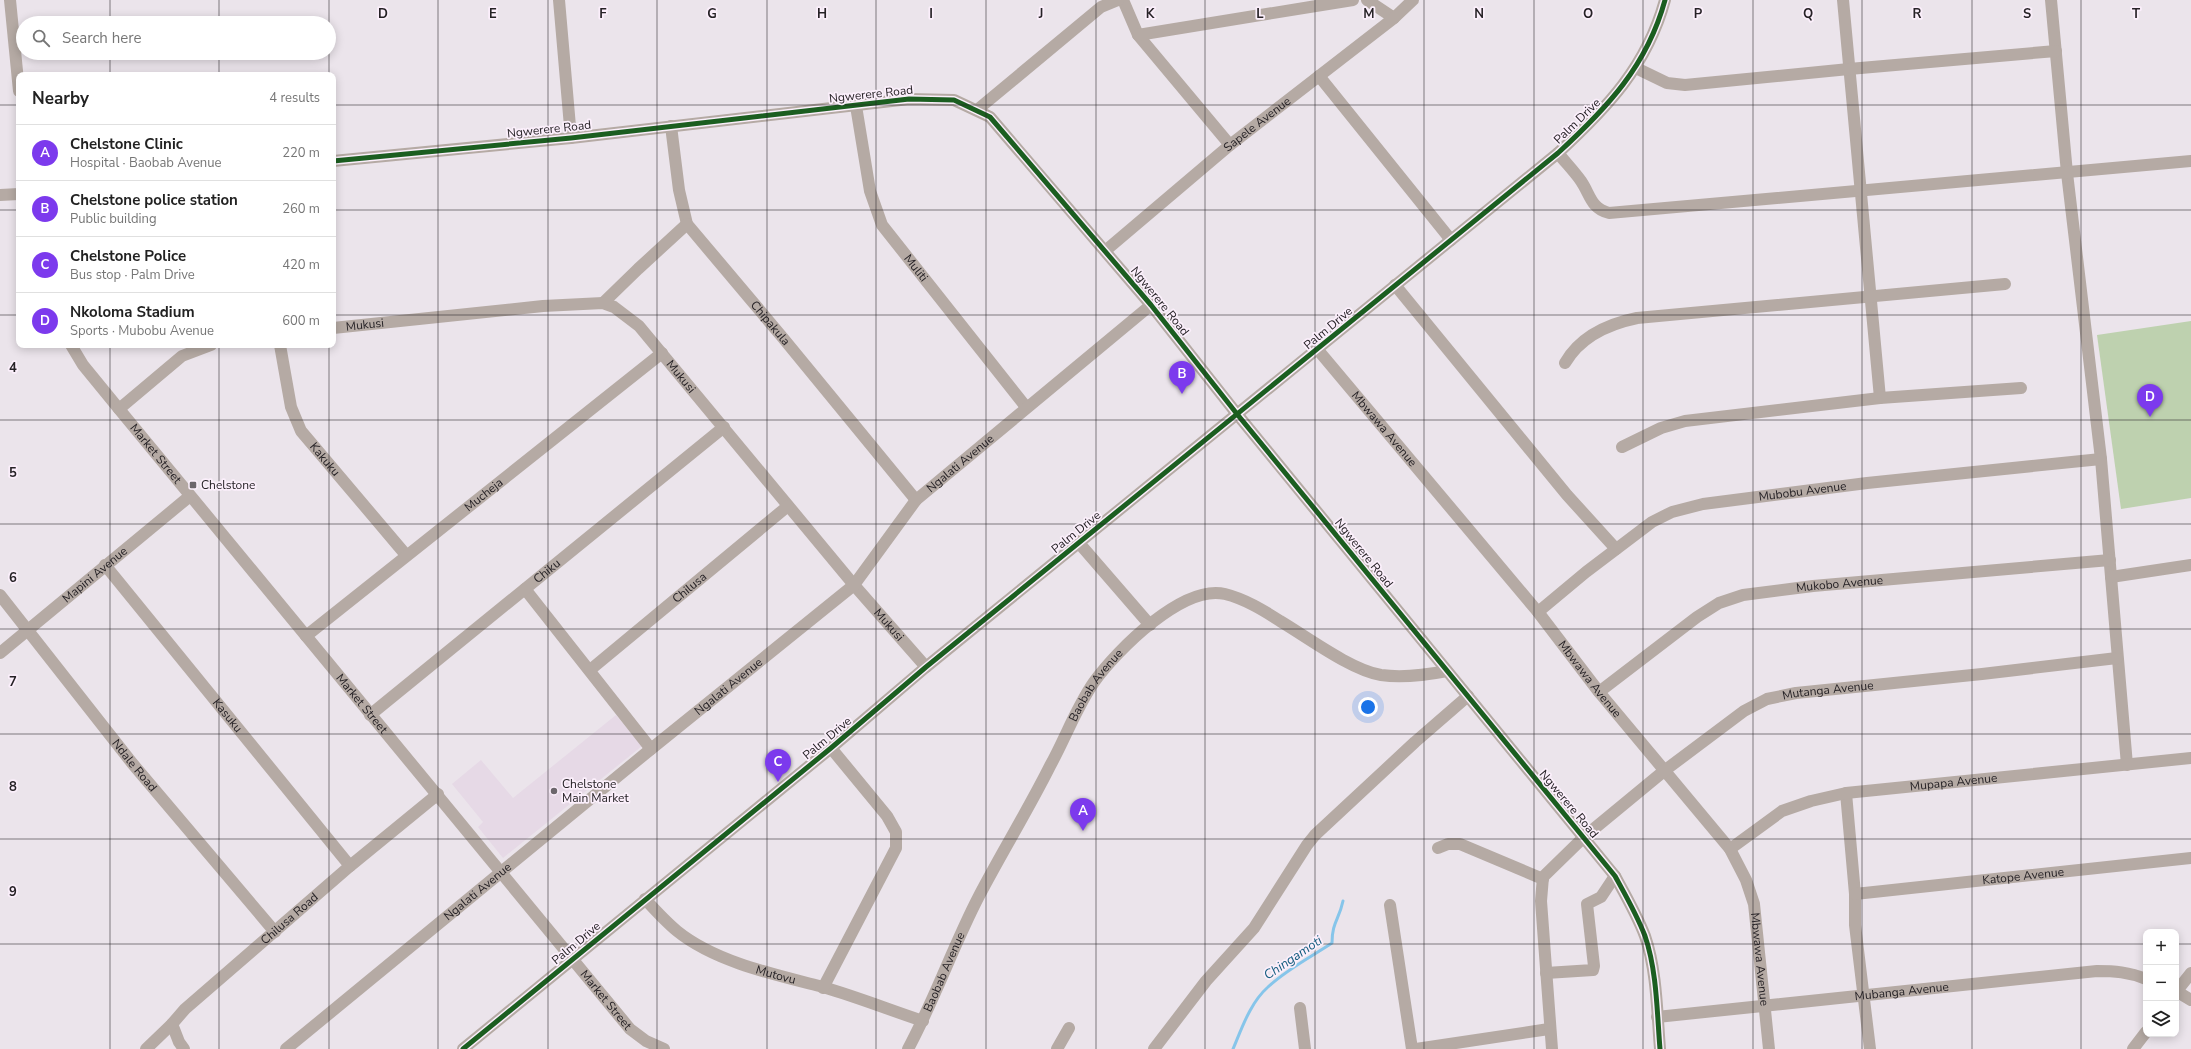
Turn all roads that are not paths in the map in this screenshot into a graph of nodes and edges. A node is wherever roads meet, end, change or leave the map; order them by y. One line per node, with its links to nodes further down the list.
1 (10, 0): 16 (street)
2 (559, 0): 21 (street)
3 (1118, 0): 19 (street)
4 (1123, 0): 12 (street)
5 (1353, 0): 12 (street)
6 (1367, 0): 11 (street)
7 (1413, 0): 11 (street, Sapele Avenue)
8 (1665, 0): 14 (street, Palm Drive)
9 (1843, 0): 15 (street)
10 (2051, 0): 13 (street)
11 (1394, 18): 17 (street, Sapele Avenue)
12 (1138, 35): 22 (street)
13 (2056, 51): 15 (street); 26 (street)
14 (1636, 68): 15 (street); 23 (street, Palm Drive)
15 (1849, 68): 27 (street)
16 (17, 72)
17 (1319, 76): 22 (street, Sapele Avenue); 31 (street)
18 (856, 106): 19 (street, Ngwerere Road); 20 (street, Ngwerere Road); 47 (street, Muliti)
19 (977, 110): 32 (street, Ngwerere Road)
20 (671, 126): 21 (street, Ngwerere Road); 30 (street, Chipakula)
21 (571, 138): 24 (street, Ngwerere Road)
22 (1230, 146): 32 (street, Sapele Avenue)
23 (1558, 153): 27 (street); 31 (street, Palm Drive)
24 (336, 161)
25 (2191, 161): 26 (street)
26 (2068, 173): 27 (street); 52 (street)
27 (1861, 190): 35 (street)
28 (16, 194): 29 (street)
29 (0, 195)
30 (687, 224): 36 (street); 54 (street, Chipakula)
31 (1451, 240): 34 (street, Palm Drive)
32 (1105, 251): 37 (street, Ngwerere Road)
33 (2004, 284): 35 (street)
34 (1395, 285): 42 (street, Palm Drive); 57 (street)
35 (1871, 295): 44 (street); 46 (street)
36 (603, 303): 38 (street, Mukusi); 43 (street, Mukusi)
37 (1150, 305): 47 (street, Ngalati Avenue); 49 (street, Ngwerere Road)
38 (336, 328)
39 (73, 348): 48 (street, Market Street)
40 (202, 348): 48 (street)
41 (281, 348): 58 (street, Kakuku)
42 (1318, 350): 49 (street, Palm Drive); 66 (street, Mbwawa Avenue)
43 (662, 353): 50 (street, Mukusi); 58 (street, Mucheja)
44 (1565, 363)
45 (2020, 388): 46 (street)
46 (1880, 398): 51 (street)
47 (1026, 407): 54 (street, Ngalati Avenue)
48 (118, 409): 53 (street, Market Street)
49 (1237, 414): 56 (street, Palm Drive); 74 (street, Ngwerere Road)
50 (724, 428): 55 (street, Mukusi); 64 (street, Chiku)
51 (1622, 447)
52 (2101, 459): 57 (street, Mubobu Avenue); 59 (street)
53 (190, 496): 60 (street, Mapini Avenue); 69 (street, Market Street)
54 (916, 500): 63 (street, Ngalati Avenue)
55 (788, 506): 63 (street, Mukusi); 73 (street, Chilusa)
56 (1079, 543): 67 (street); 72 (street, Palm Drive)
57 (1616, 549): 66 (street, Mubobu Avenue)
58 (406, 555): 69 (street, Mucheja)
59 (2110, 560): 62 (street); 75 (street, Mukobo Avenue)
60 (106, 565): 68 (street, Mapini Avenue); 89 (street, Kasuku)
61 (2191, 565): 62 (street)
62 (2111, 578): 71 (street)
63 (854, 585): 72 (street, Mukusi); 79 (street, Ngalati Avenue)
64 (524, 589): 73 (street); 77 (street, Chiku)
65 (0, 595): 68 (street, Ndale Road)
66 (1538, 612): 75 (street, Mbwawa Avenue)
67 (1150, 625): 74 (street, Baobab Avenue); 109 (street, Baobab Avenue)
68 (27, 630): 70 (street, Mapini Avenue); 96 (street, Ndale Road)
69 (306, 636): 77 (street, Market Street)
70 (0, 652)
71 (2117, 658): 81 (street); 82 (street, Mutanga Avenue)
72 (926, 667): 78 (street, Palm Drive)
73 (590, 670): 79 (street)
74 (1447, 671): 76 (street, Ngwerere Road)
75 (1599, 692): 82 (street, Mbwawa Avenue)
76 (1468, 696): 85 (street, Ngwerere Road); 122 (street)
77 (370, 715): 84 (street, Market Street)
78 (830, 748): 94 (street, Palm Drive); 102 (street)
79 (651, 749): 90 (street, Ngalati Avenue)
80 (2191, 758): 81 (street, Mupapa Avenue)
81 (2127, 765): 83 (street, Mupapa Avenue)
82 (1664, 771): 85 (street, Mutanga Avenue); 87 (street, Mbwawa Avenue)
83 (1846, 793): 87 (street, Mupapa Avenue); 93 (street)
84 (438, 794): 89 (street, Chilusa Road); 90 (street, Market Street)
85 (1584, 837): 91 (street, Ngwerere Road); 92 (street, Mutanga Avenue)
86 (1438, 848): 92 (street)
87 (1730, 849): 106 (street, Mbwawa Avenue)
88 (2191, 858): 93 (street, Katope Avenue)
89 (350, 866): 96 (street, Chilusa Road)
90 (500, 872): 97 (street, Market Street); 118 (street, Ngalati Avenue)
91 (1614, 876): 99 (street); 108 (street, Ngwerere Road)
92 (1543, 880): 99 (street)
93 (1855, 894): 104 (street)
94 (645, 899): 97 (street, Palm Drive); 102 (street, Mutovu)
95 (1390, 904): 124 (street)
96 (275, 932): 110 (street, Chilusa Road)
97 (572, 960): 115 (street, Market Street); 119 (street, Palm Drive)
98 (2191, 973): 101 (street)
99 (1546, 974): 112 (street)
100 (2143, 978): 104 (street, Mubanga Avenue)
101 (2179, 987)
102 (824, 988): 109 (street, Mutovu)
103 (2179, 993): 105 (street)
104 (1863, 995): 106 (street, Mubanga Avenue); 129 (street)
105 (2191, 1000)
106 (1765, 1005): 108 (street, Mubanga Avenue); 128 (street, Mbwawa Avenue)
107 (1300, 1008): 123 (street)
108 (1657, 1017): 127 (street, Ngwerere Road)
109 (923, 1021): 120 (street, Baobab Avenue)
110 (172, 1024): 116 (street, Chilusa Road); 117 (street)
111 (1069, 1028): 121 (street)
112 (1549, 1029): 114 (street); 126 (street)
113 (2143, 1036): 130 (street)
114 (1455, 1046): 125 (street)
115 (656, 1048)
116 (146, 1049)
117 (184, 1049)
118 (286, 1049)
119 (463, 1049)
120 (908, 1049)
121 (1057, 1049)
122 (1154, 1049)
123 (1305, 1049)
124 (1412, 1049)
125 (1416, 1049)
126 (1552, 1049)
127 (1660, 1049)
128 (1769, 1049)
129 (1870, 1049)
130 (2133, 1049)

